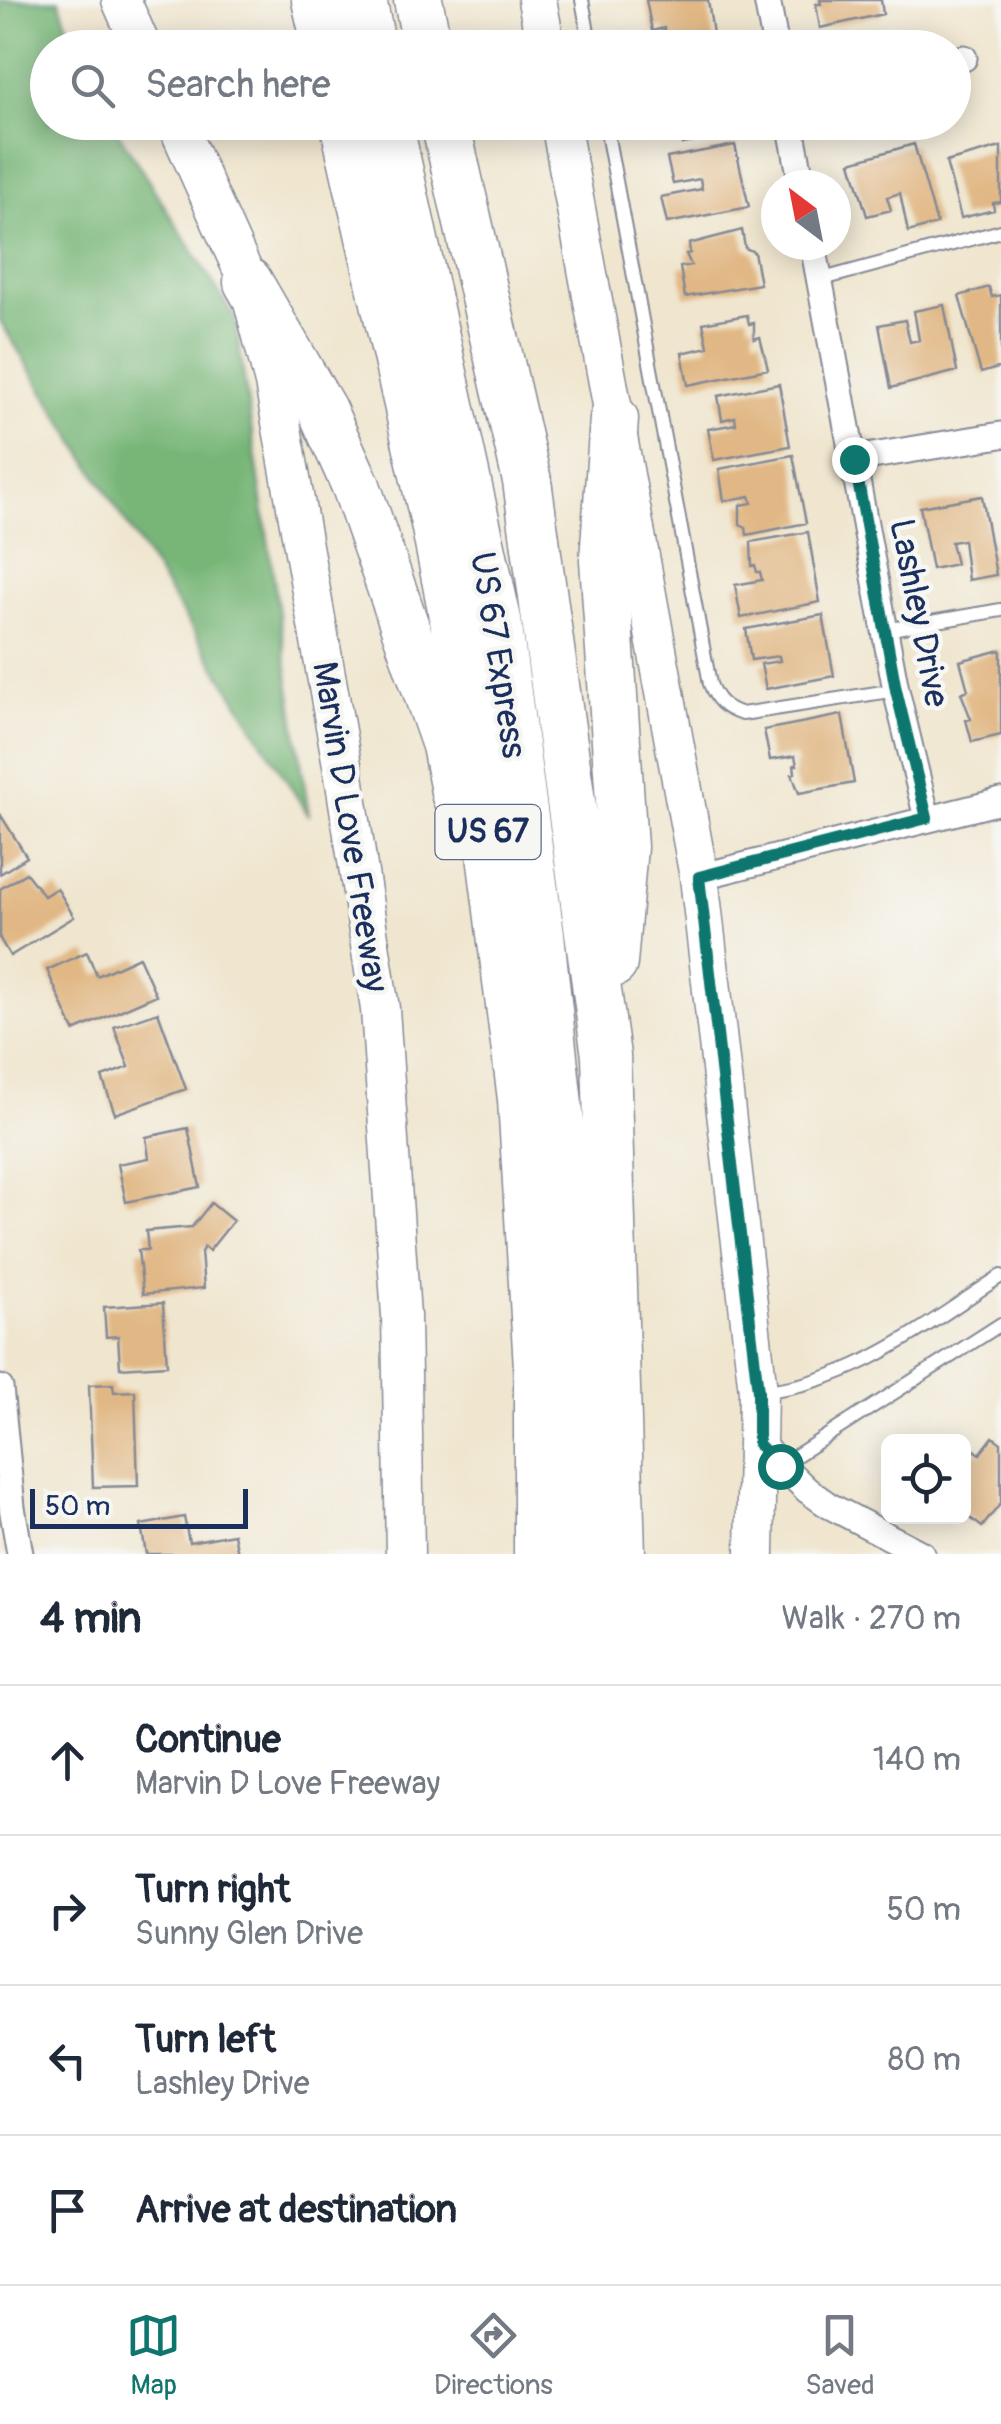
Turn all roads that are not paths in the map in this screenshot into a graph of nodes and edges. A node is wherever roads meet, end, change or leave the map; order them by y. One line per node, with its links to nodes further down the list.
1 (121, 0): 8 (main road)
2 (316, 0): 9 (highway)
3 (362, 0): 10 (highway)
4 (418, 0): 11 (highway)
5 (538, 0): 12 (main road)
6 (582, 0): 13 (lane)
7 (768, 0): 14 (street)
8 (134, 30)
9 (323, 30)
10 (368, 30)
11 (424, 30)
12 (543, 30)
13 (587, 30)
14 (773, 30)
15 (184, 140): 26 (main road, Marvin D Love Freeway)
16 (348, 140): 37 (highway, US 67)
17 (392, 140): 47 (highway, US 67 Express)
18 (450, 140): 36 (highway, US 67)
19 (563, 140): 27 (main road)
20 (608, 140): 32 (lane)
21 (793, 140): 22 (street)
22 (799, 170)
23 (1001, 231): 25 (lane)
24 (816, 260): 25 (street, Lashley Drive)
25 (819, 280): 29 (street, Lashley Drive)
26 (248, 282): 37 (highway); 45 (main road, Marvin D Love Freeway)
27 (614, 419): 35 (main road); 36 (highway)
28 (1001, 435): 29 (street)
29 (854, 459): 31 (street, Lashley Drive)
30 (1001, 610): 31 (lane)
31 (884, 630): 32 (street, Lashley Drive)
32 (896, 690): 34 (street, Lashley Drive)
33 (1001, 801): 34 (street)
34 (927, 818): 35 (street)
35 (699, 877): 41 (main road)
36 (606, 1056): 48 (highway, US 67)
37 (522, 1099): 46 (highway, US 67)
38 (1001, 1276): 41 (lane)
39 (1001, 1324): 42 (lane)
40 (0, 1388): 43 (street)
41 (758, 1391): 42 (main road)
42 (769, 1455): 49 (main road); 50 (street)
43 (6, 1507): 44 (street)
44 (20, 1554)
45 (405, 1554)
46 (538, 1554)
47 (576, 1554)
48 (621, 1554)
49 (755, 1554)
50 (922, 1554)

